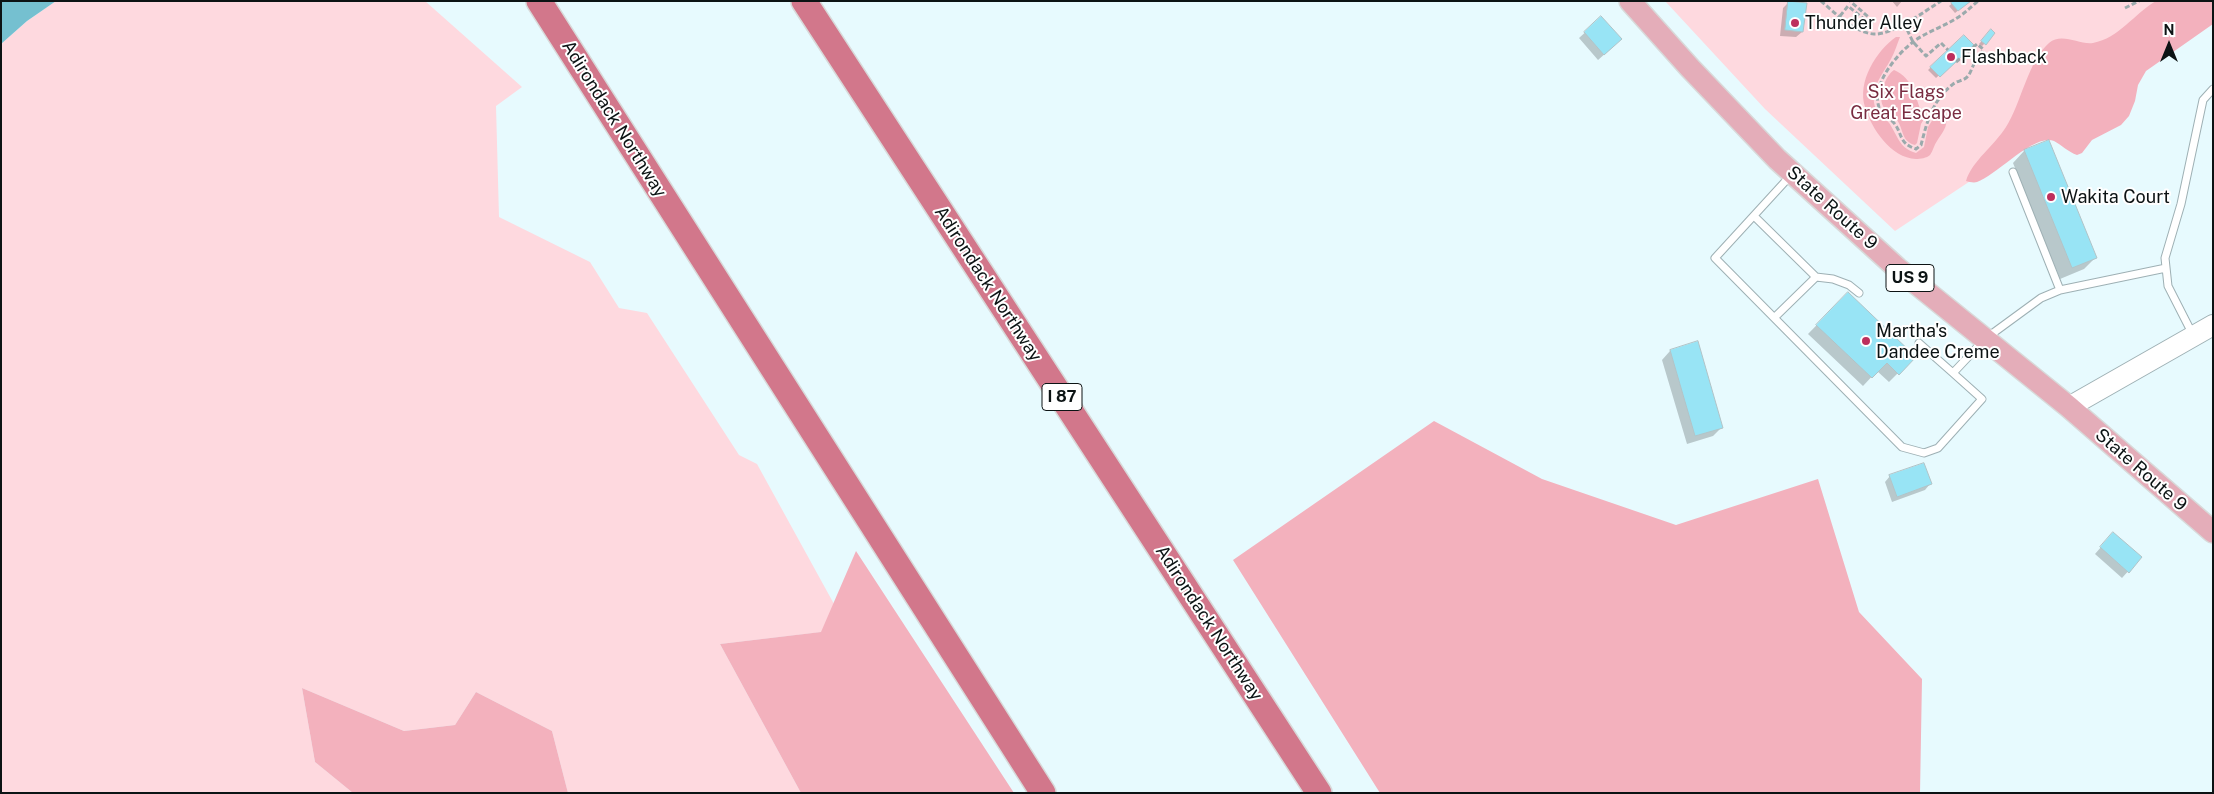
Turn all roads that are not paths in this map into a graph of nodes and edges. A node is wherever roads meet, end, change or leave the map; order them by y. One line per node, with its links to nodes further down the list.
1 (539, 1): 20 (highway, Adirondack Northway)
2 (804, 1): 21 (highway, Adirondack Northway / I 87)
3 (1630, 1): 6 (main road, State Route 9 / US 9)
4 (2213, 89): 8 (lane)
5 (2013, 172): 10 (lane)
6 (1793, 173): 7 (lane); 15 (main road, State Route 9 / US 9)
7 (1754, 216): 9 (lane); 12 (lane)
8 (2166, 268): 10 (lane); 14 (lane)
9 (1816, 277): 11 (lane); 12 (lane)
10 (2060, 290): 15 (lane)
11 (1859, 293)
12 (1775, 318): 17 (lane)
13 (2213, 325): 14 (street)
14 (2193, 335): 18 (street)
15 (1985, 339): 17 (lane); 18 (main road, State Route 9 / US 9)
16 (1919, 343): 17 (lane)
17 (1953, 373)
18 (2069, 407): 19 (main road, State Route 9 / US 9)
19 (2213, 532)
20 (1043, 793)
21 (1320, 793)

